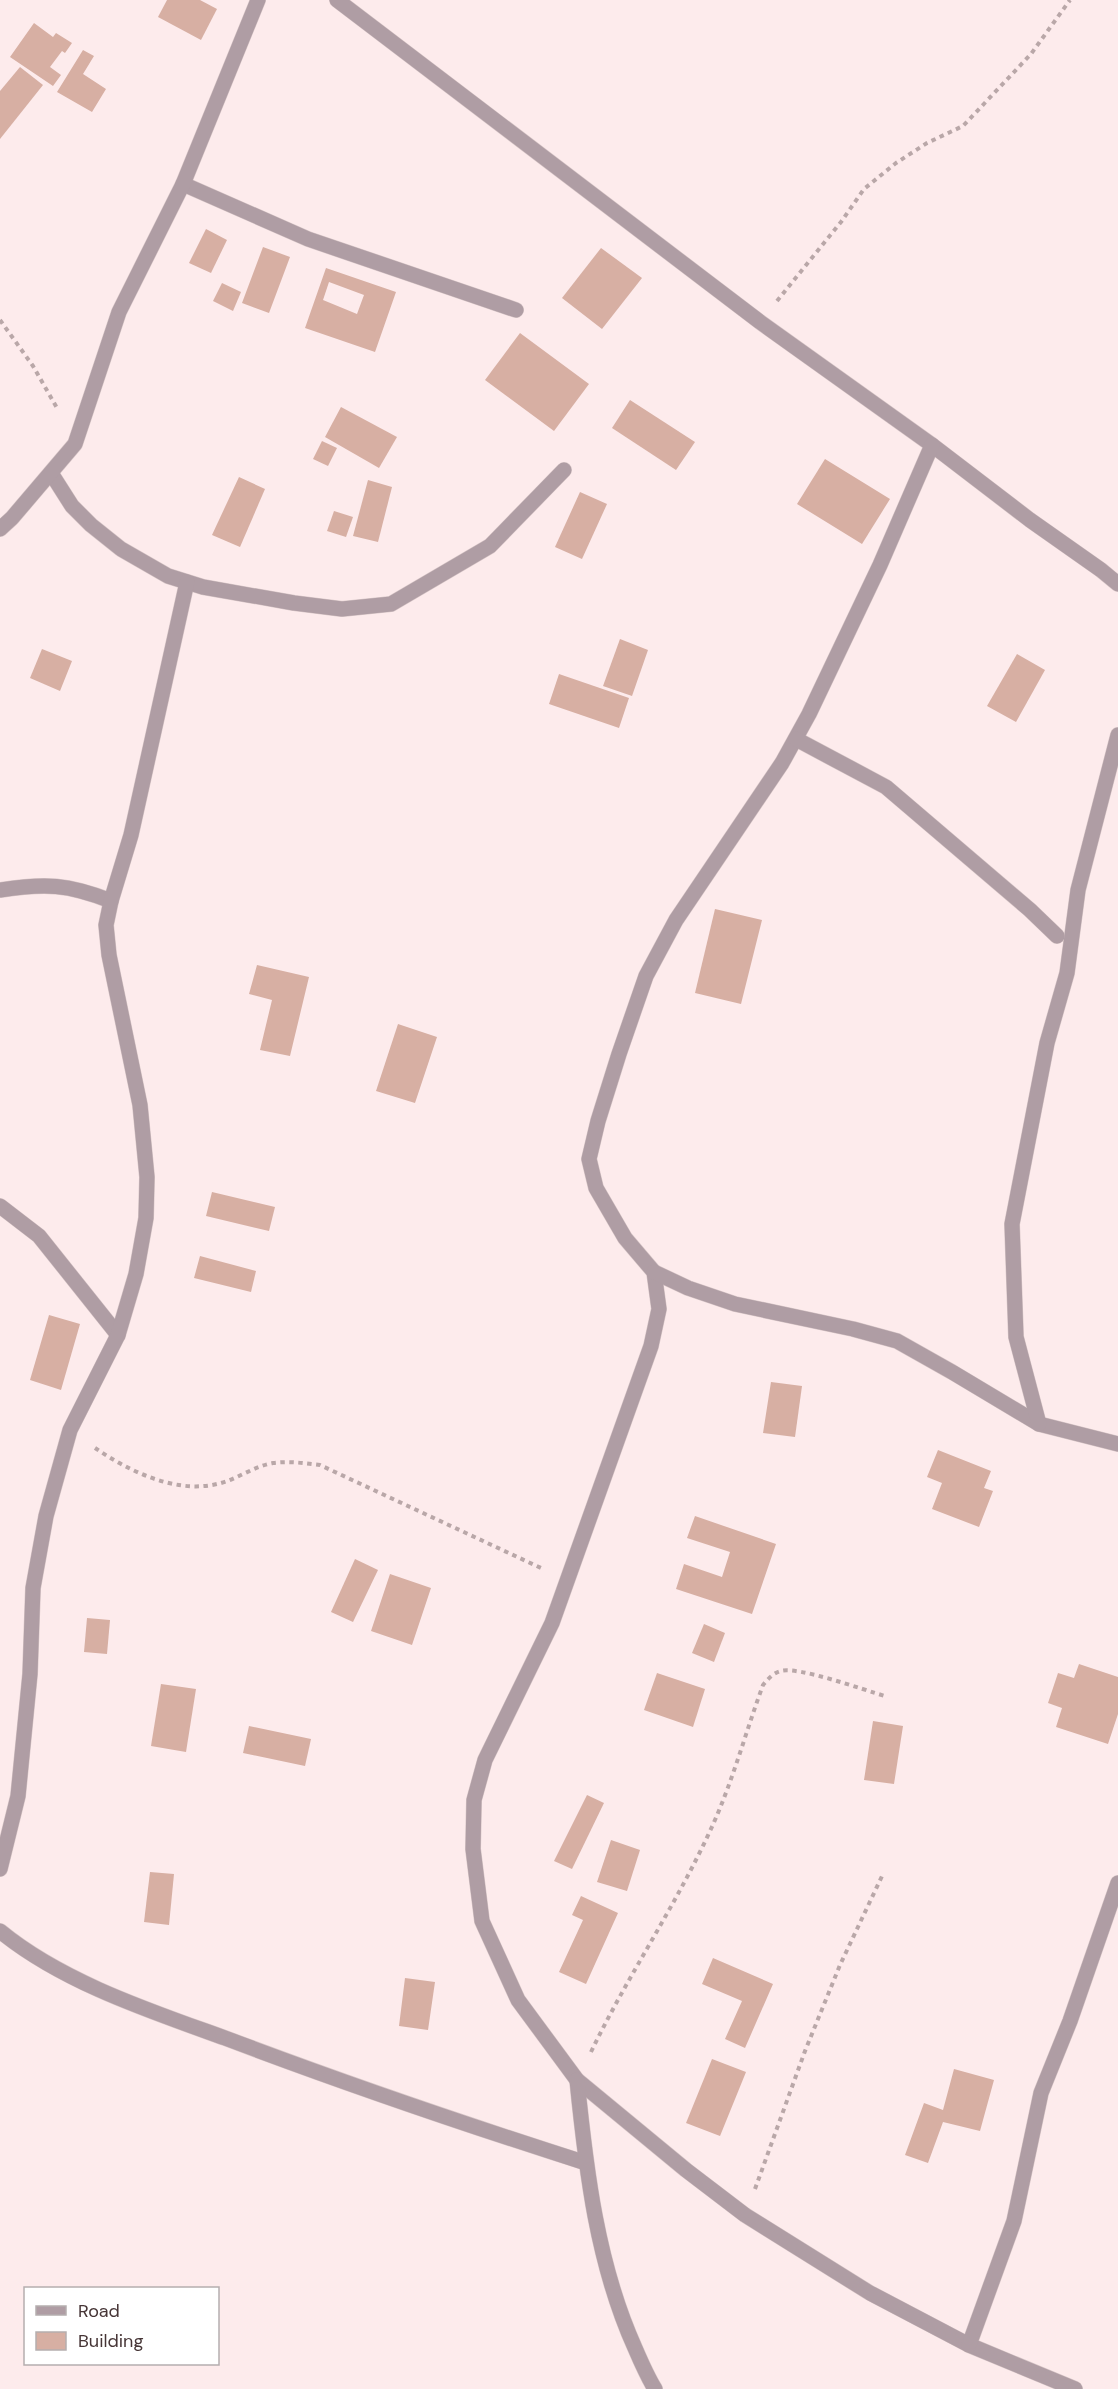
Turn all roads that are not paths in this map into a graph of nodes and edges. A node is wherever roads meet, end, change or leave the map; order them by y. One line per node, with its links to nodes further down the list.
1 (258, 0): 3 (street)
2 (337, 0): 5 (street)
3 (183, 184): 4 (street); 7 (street)
4 (516, 310)
5 (932, 445): 10 (street); 12 (street)
6 (564, 470): 9 (street)
7 (51, 473): 8 (street); 9 (street)
8 (0, 529)
9 (187, 582): 14 (street)
10 (1118, 584)
11 (1118, 735): 19 (street)
12 (796, 739): 15 (street); 17 (street)
13 (0, 890): 14 (street)
14 (111, 901): 18 (street)
15 (1057, 936)
16 (0, 1206): 18 (street)
17 (654, 1272): 19 (street); 24 (street)
18 (118, 1335): 21 (street)
19 (1039, 1424): 20 (street)
20 (1118, 1444)
21 (0, 1869)
22 (1118, 1883): 26 (street)
23 (0, 1931): 25 (street)
24 (577, 2080): 25 (street); 26 (street)
25 (586, 2163): 27 (street)
26 (969, 2345): 28 (street)
27 (655, 2389)
28 (1075, 2389)

